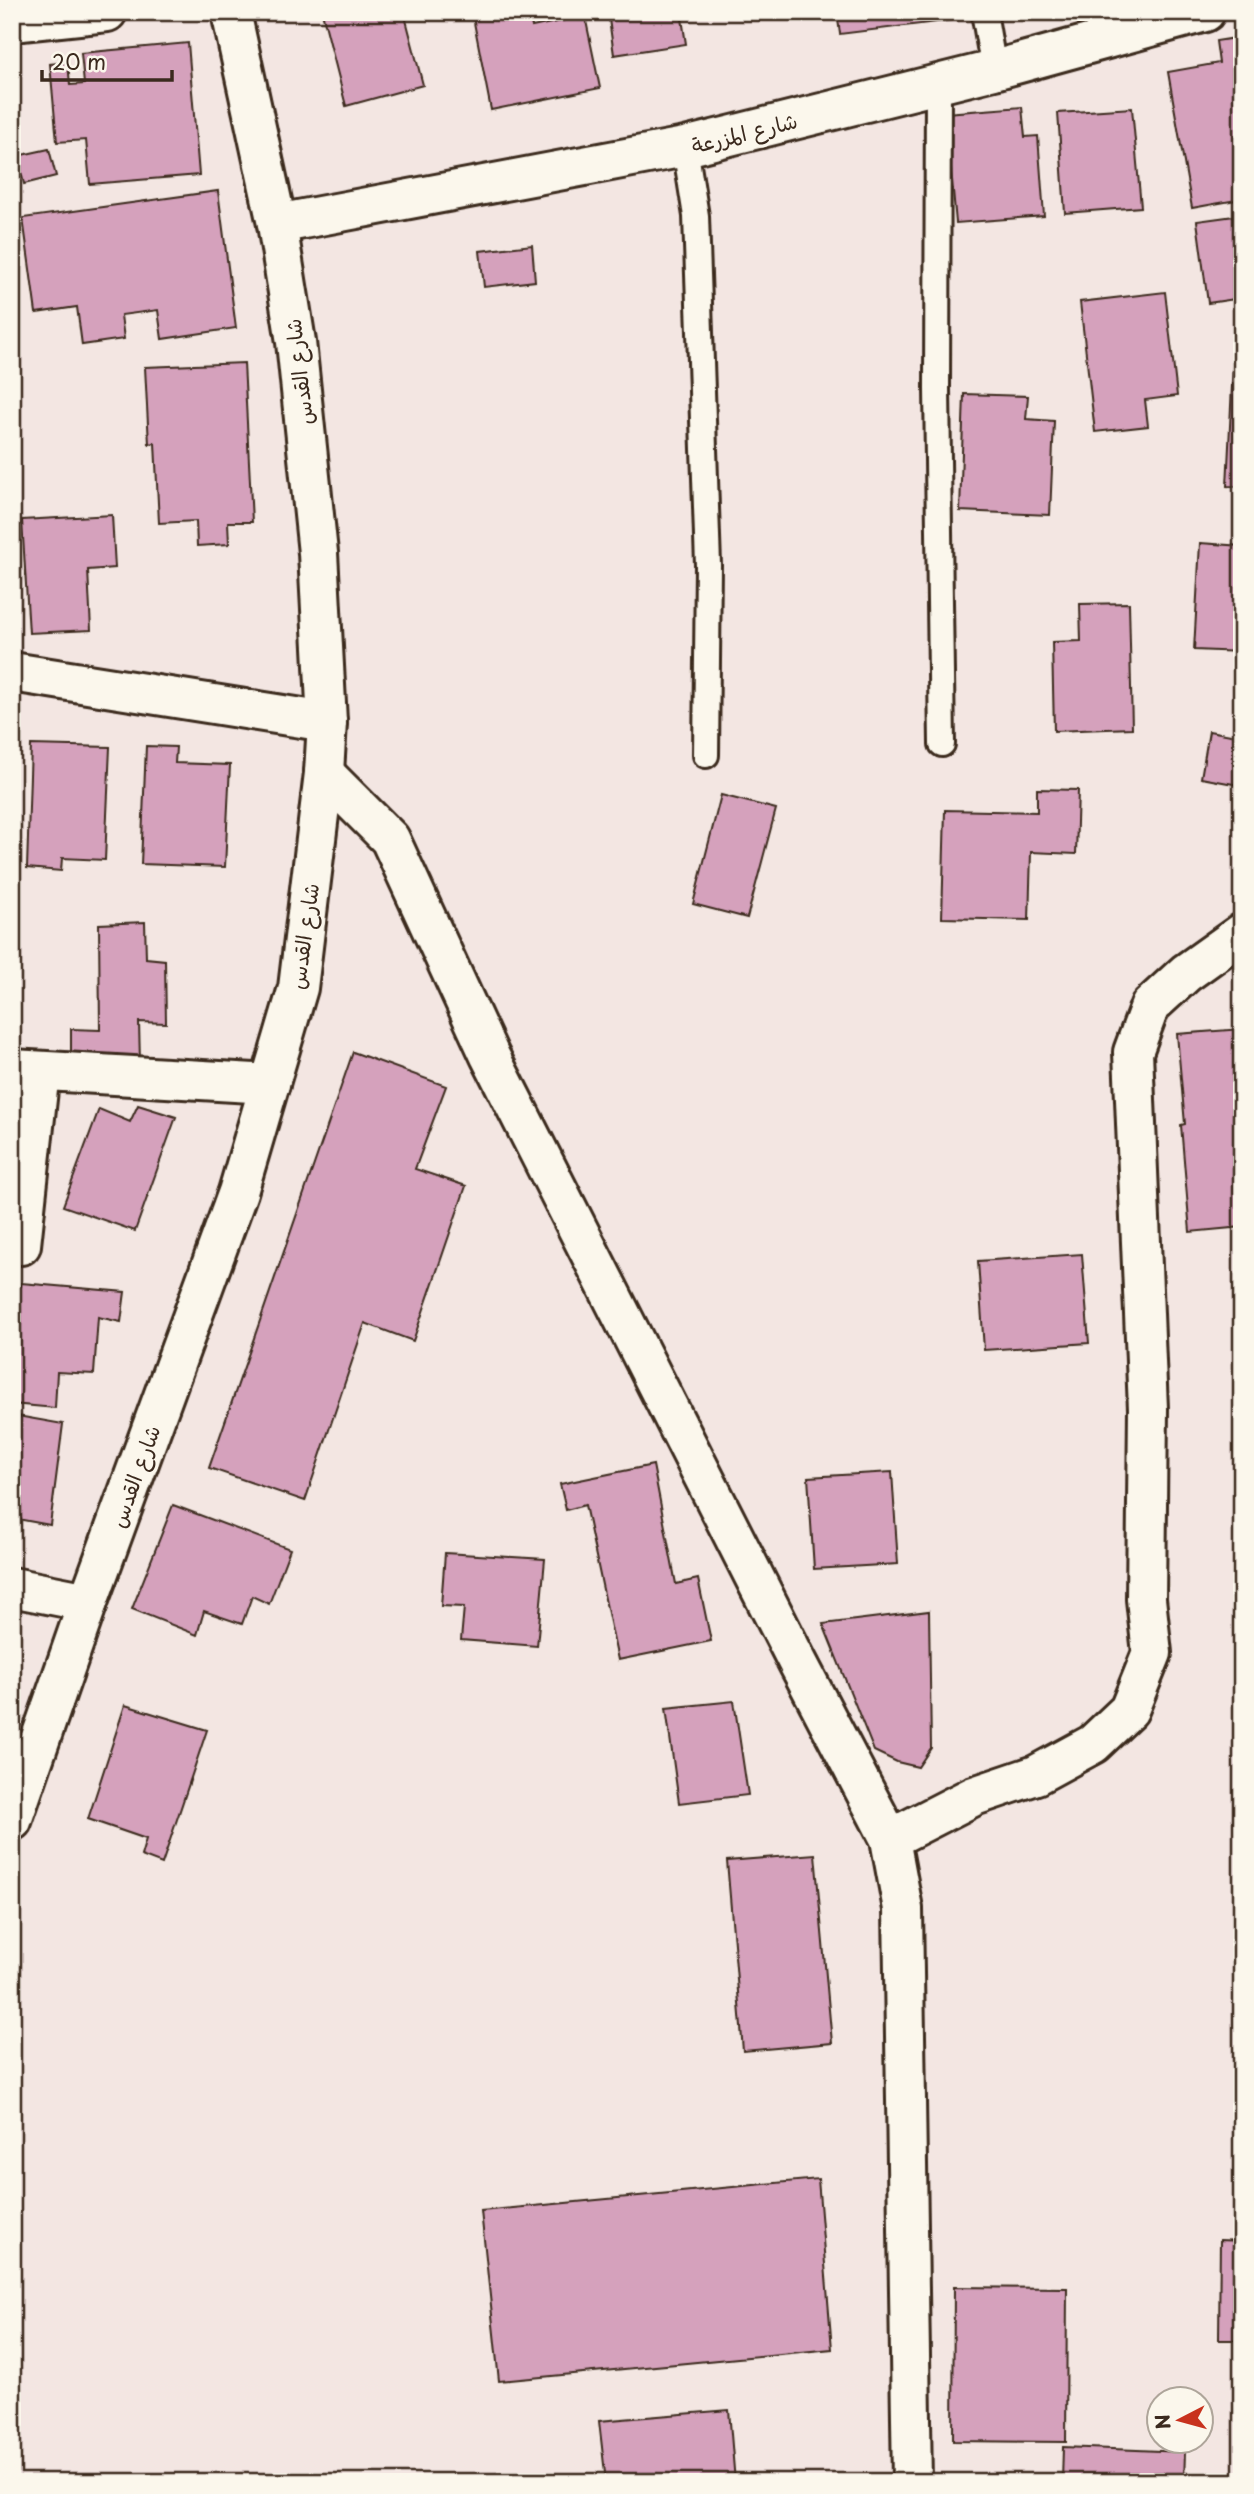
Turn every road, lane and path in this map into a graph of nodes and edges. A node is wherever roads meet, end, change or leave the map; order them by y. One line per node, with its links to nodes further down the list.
1 (107, 12): 5 (street)
2 (231, 12): 9 (street, شارع القدس)
3 (984, 12): 6 (lane)
4 (1205, 12): 6 (street, شارع المزرعة)
5 (12, 22)
6 (994, 70): 7 (street, شارع المزرعة)
7 (938, 83): 8 (street, شارع المزرعة); 12 (lane)
8 (685, 147): 9 (street, شارع المزرعة); 13 (lane)
9 (277, 224): 11 (street, شارع القدس)
10 (12, 672): 11 (street)
11 (327, 722): 14 (street, شارع القدس)
12 (942, 744)
13 (706, 755)
14 (324, 773): 17 (street, شارع القدس); 22 (street)
15 (1242, 933): 22 (street)
16 (26, 1070): 17 (street); 18 (street)
17 (270, 1084): 20 (street, شارع القدس)
18 (21, 1245)
19 (12, 1587): 20 (street)
20 (88, 1602): 21 (street, شارع القدس)
21 (12, 1821)
22 (890, 1839): 23 (street)
23 (912, 2482)

